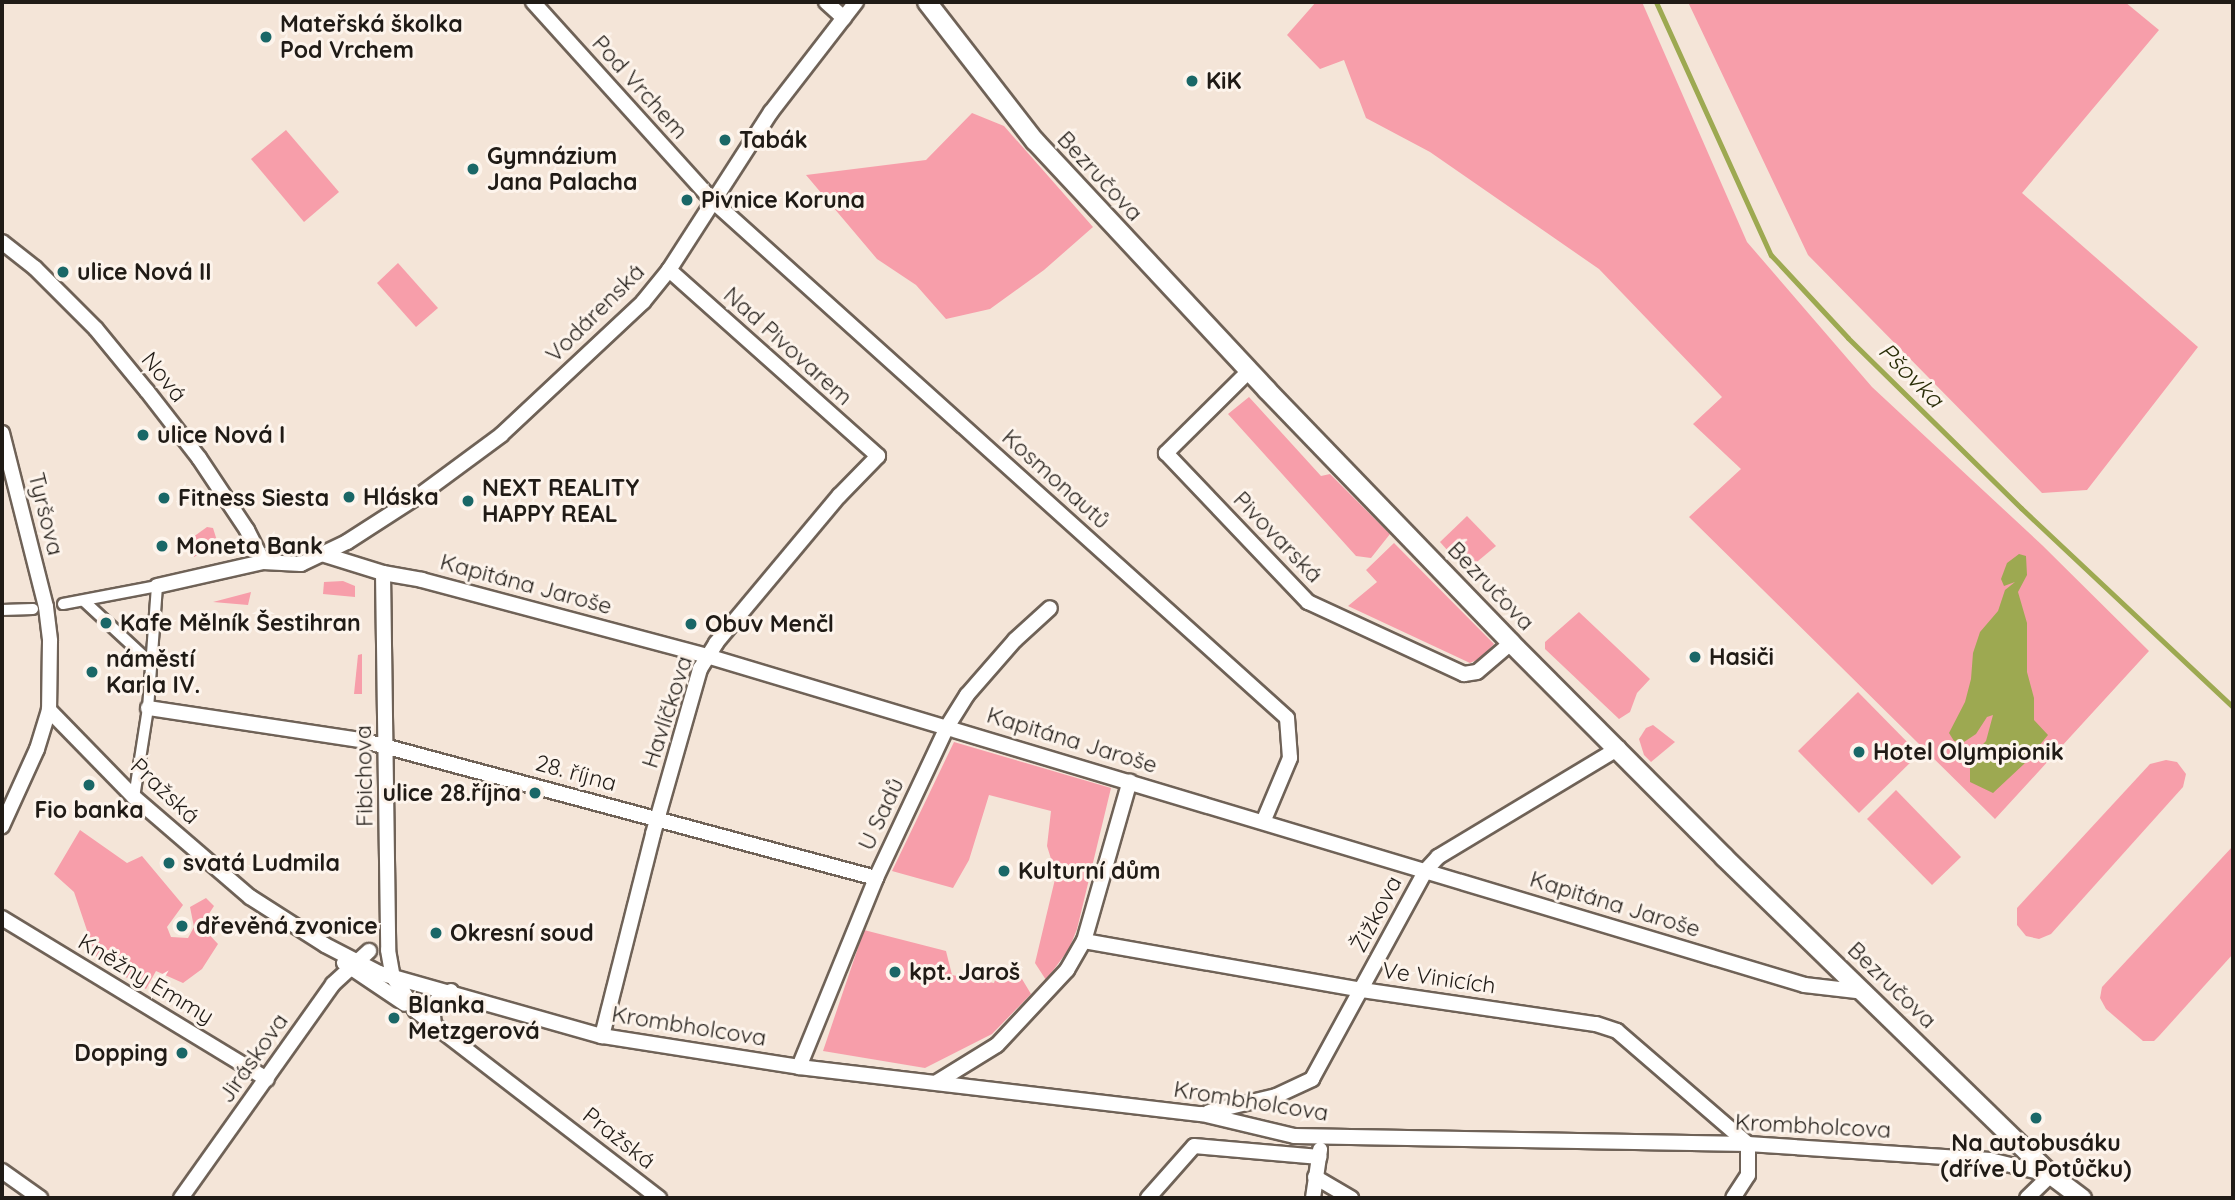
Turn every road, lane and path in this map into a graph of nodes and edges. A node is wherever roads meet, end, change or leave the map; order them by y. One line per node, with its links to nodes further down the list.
1 (533, 2): 6 (street, Pod Vrchem)
2 (826, 2): 5 (street)
3 (856, 2): 5 (street, Vodárenská)
4 (927, 2): 9 (street, Bezručova)
5 (844, 18): 6 (street, Vodárenská)
6 (714, 202): 8 (street, Vodárenská); 32 (street, Kosmonautů)
7 (2, 242): 13 (street, Nová)
8 (669, 270): 11 (street, Nad Pivovarem); 12 (street, Vodárenská)
9 (1249, 372): 21 (street, Bezručova); 21 (street, Pivovarská)
10 (2, 433): 18 (street, Tyršova)
11 (878, 456): 22 (street, Havlíčkova)
12 (322, 555): 13 (street); 14 (street, Kapitána Jaroše)
13 (263, 562): 15 (street)
14 (383, 573): 22 (street, Kapitána Jaroše); 27 (street, Fibichova)
15 (157, 586): 16 (street); 23 (street)
16 (84, 601): 17 (street); 23 (street)
17 (62, 604)
18 (40, 608): 20 (street); 25 (street)
19 (1050, 608): 26 (street, U Sadů)
20 (2, 610)
21 (1511, 643): 28 (street, Bezručova)
22 (707, 656): 26 (street, Kapitána Jaroše); 31 (street, Havlíčkova)
23 (151, 663): 24 (street)
24 (148, 709): 27 (street); 30 (street)
25 (49, 710): 30 (street, Pražská); 33 (street)
26 (947, 727): 29 (street, Kapitána Jaroše); 35 (street, U Sadů)
27 (386, 746): 31 (street, 28. října); 37 (street, Fibichova)
28 (1619, 748): 34 (street, Žižkova); 46 (street, Bezručova)
29 (1130, 781): 32 (street, Kapitána Jaroše); 38 (street)
30 (134, 797): 39 (street, Pražská)
31 (658, 819): 35 (street, 28. října); 49 (street, Havlíčkova)
32 (1264, 820): 34 (street, Kapitána Jaroše)
33 (2, 826)
34 (1426, 870): 44 (street, Žižkova); 46 (street, Kapitána Jaroše)
35 (876, 878): 50 (street, U Sadů)
36 (2, 918): 51 (street, Kněžny Emmy)
37 (388, 928): 40 (street); 43 (street, Fibichova)
38 (1084, 941): 44 (street, Ve Vinicích); 52 (street)
39 (325, 945): 41 (street, Pražská); 42 (street, Pražská)
40 (369, 951): 41 (street); 42 (street, Jiráskova)
41 (339, 953): 42 (street, Pražská)
42 (352, 965): 43 (street, Pražská); 47 (street, Pražská); 51 (street, Jiráskova)
43 (393, 977): 45 (street, Krombholcova); 47 (street, Pražská)
44 (1362, 990): 53 (street, Žižkova); 55 (street, Ve Vinicích)
45 (452, 991): 48 (street); 49 (street, Krombholcova)
46 (1865, 992): 58 (street, Bezručova)
47 (416, 1011): 48 (street, Pražská)
48 (434, 1026): 62 (street, Pražská)
49 (602, 1036): 50 (street, Krombholcova)
50 (799, 1067): 52 (street, Krombholcova)
51 (267, 1079): 61 (street, Jiráskova)
52 (940, 1083): 53 (street, Krombholcova)
53 (1202, 1114): 54 (street, Krombholcova)
54 (1321, 1138): 55 (street, Krombholcova); 56 (street)
55 (1748, 1144): 58 (street, Krombholcova); 66 (street)
56 (1320, 1157): 59 (street); 63 (street)
57 (2, 1171): 60 (street)
58 (2051, 1175): 67 (street); 68 (street, Bezručova)
59 (1315, 1177): 64 (street); 65 (street)
60 (40, 1198)
61 (181, 1198)
62 (659, 1198)
63 (1148, 1198)
64 (1313, 1198)
65 (1351, 1198)
66 (1733, 1198)
67 (2027, 1198)
68 (2082, 1198)

